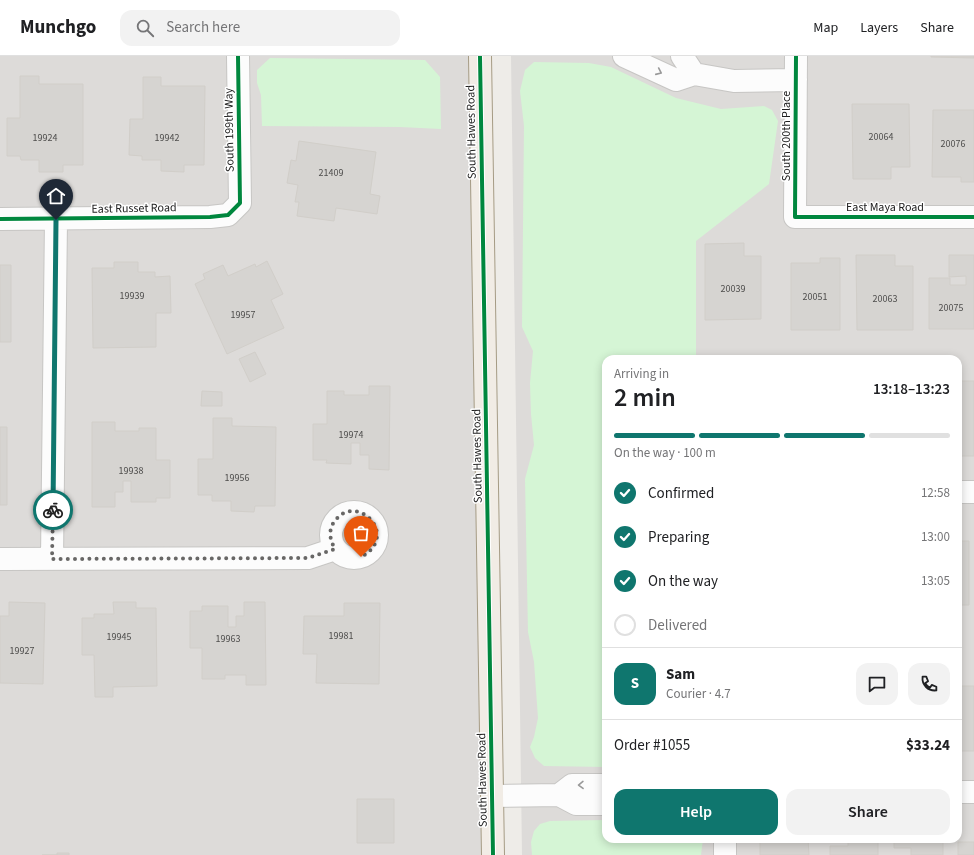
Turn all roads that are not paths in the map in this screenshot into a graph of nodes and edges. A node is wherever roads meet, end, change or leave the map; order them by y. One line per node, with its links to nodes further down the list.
1 (238, 56): 7 (street, South 199th Way)
2 (480, 56): 21 (main road, South Hawes Road)
3 (624, 56): 5 (street, one-way to 5)
4 (796, 56): 6 (street, South 200th Place)
5 (688, 65): 6 (street)
6 (796, 80): 8 (street, South 200th Place)
7 (240, 203): 11 (street, East Russet Road)
8 (795, 216): 9 (street, East Maya Road)
9 (974, 217)
10 (0, 219): 11 (street, East Russet Road)
11 (56, 220): 16 (street)
12 (962, 492): 13 (street)
13 (974, 492)
14 (335, 549): 16 (street)
15 (0, 559): 16 (street)
16 (52, 559)
17 (602, 784): 20 (street, one-way to 20)
18 (962, 792): 19 (street)
19 (974, 792)
20 (559, 795): 21 (street); 22 (street)
21 (493, 796): 24 (main road, South Hawes Road)
22 (602, 804)
23 (725, 843): 25 (street)
24 (493, 855)
25 (725, 855)

